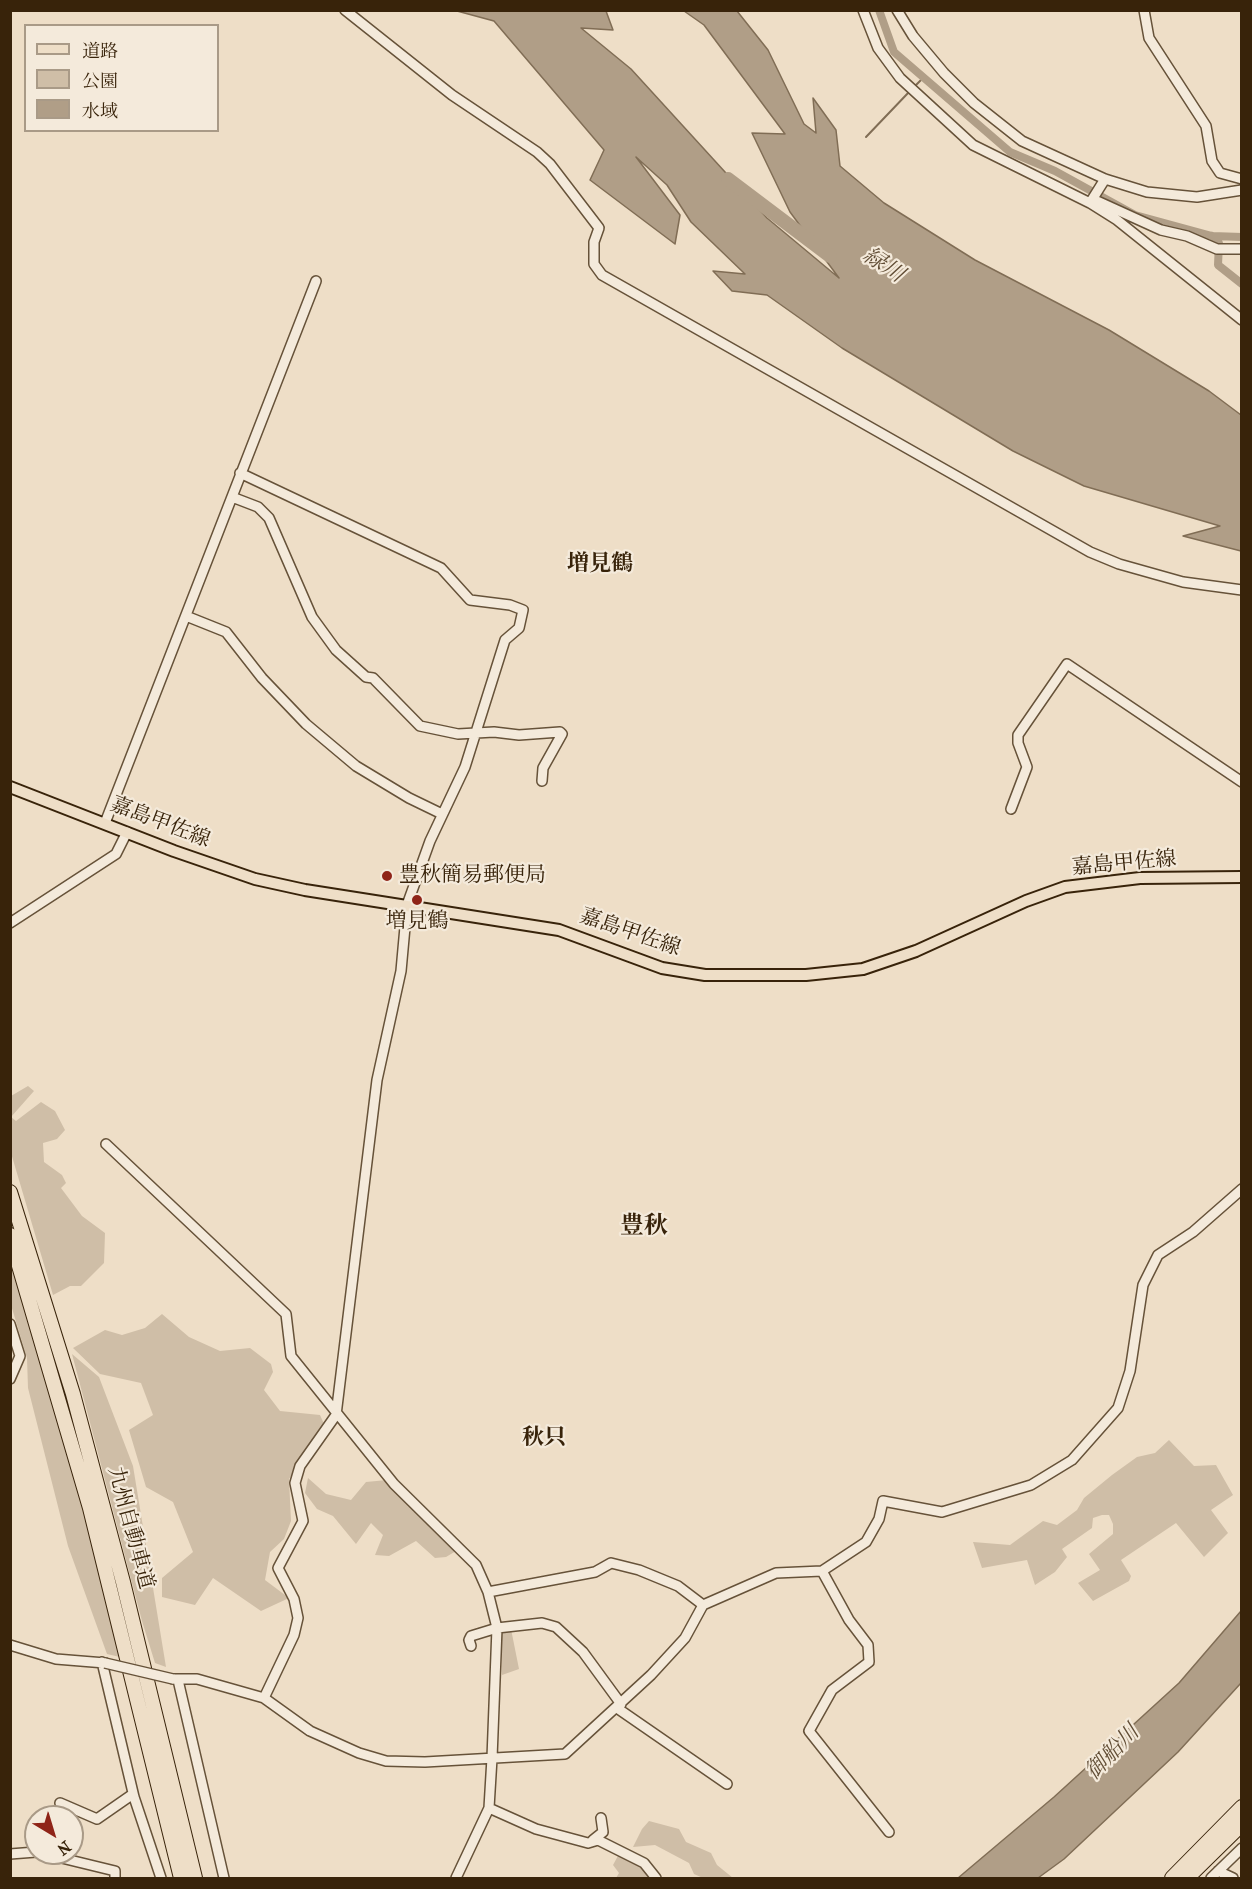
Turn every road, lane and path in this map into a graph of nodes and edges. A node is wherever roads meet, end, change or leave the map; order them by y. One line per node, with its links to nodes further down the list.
1 (345, 10): 14 (street)
2 (863, 10): 8 (street)
3 (897, 10): 5 (street)
4 (1144, 10): 6 (street)
5 (1106, 179): 7 (street); 8 (street)
6 (1242, 179)
7 (1242, 190)
8 (1091, 201): 9 (street); 11 (street)
9 (1242, 249)
10 (316, 281): 12 (street)
11 (1242, 320)
12 (240, 473): 13 (street); 16 (street)
13 (232, 497): 15 (street); 16 (street)
14 (1242, 590)
15 (186, 616): 21 (street); 22 (street)
16 (476, 734): 17 (street); 21 (street)
17 (542, 781)
18 (1242, 782): 20 (street)
19 (10, 787): 22 (main road, 嘉島甲佐線)
20 (1011, 809)
21 (442, 814): 25 (street)
22 (105, 823): 23 (main road, 嘉島甲佐線)
23 (127, 832): 25 (main road, 嘉島甲佐線); 26 (street)
24 (1242, 877): 25 (main road, 嘉島甲佐線)
25 (407, 905): 33 (street)
26 (10, 923)
27 (106, 1144): 33 (street)
28 (1242, 1189): 34 (street)
29 (10, 1192): 60 (highway, 九州自動車道)
30 (10, 1235): 59 (highway, 九州自動車道)
31 (10, 1324): 32 (street)
32 (10, 1379)
33 (336, 1415): 35 (street); 42 (street)
34 (822, 1571): 36 (street); 52 (street)
35 (488, 1592): 36 (street); 37 (street)
36 (703, 1605): 43 (street)
37 (497, 1628): 39 (street); 43 (street); 44 (street)
38 (10, 1646): 40 (street)
39 (471, 1646)
40 (104, 1662): 41 (street, bridge); 46 (street)
41 (176, 1679): 42 (street); 61 (street)
42 (264, 1698): 44 (street)
43 (619, 1706): 44 (street); 45 (street)
44 (492, 1758): 49 (street)
45 (727, 1784)
46 (133, 1794): 47 (street); 58 (street)
47 (60, 1803)
48 (1242, 1807): 64 (highway)
49 (489, 1808): 53 (street); 62 (street)
50 (601, 1818): 53 (street)
51 (1242, 1824): 65 (highway)
52 (889, 1832)
53 (593, 1840): 63 (street)
54 (1242, 1848): 56 (street)
55 (84, 1863): 57 (street)
56 (1215, 1875): 66 (street)
57 (116, 1878)
58 (161, 1878)
59 (181, 1878)
60 (195, 1878)
61 (224, 1878)
62 (456, 1878)
63 (656, 1878)
64 (1172, 1878)
65 (1187, 1878)
66 (1233, 1878)

